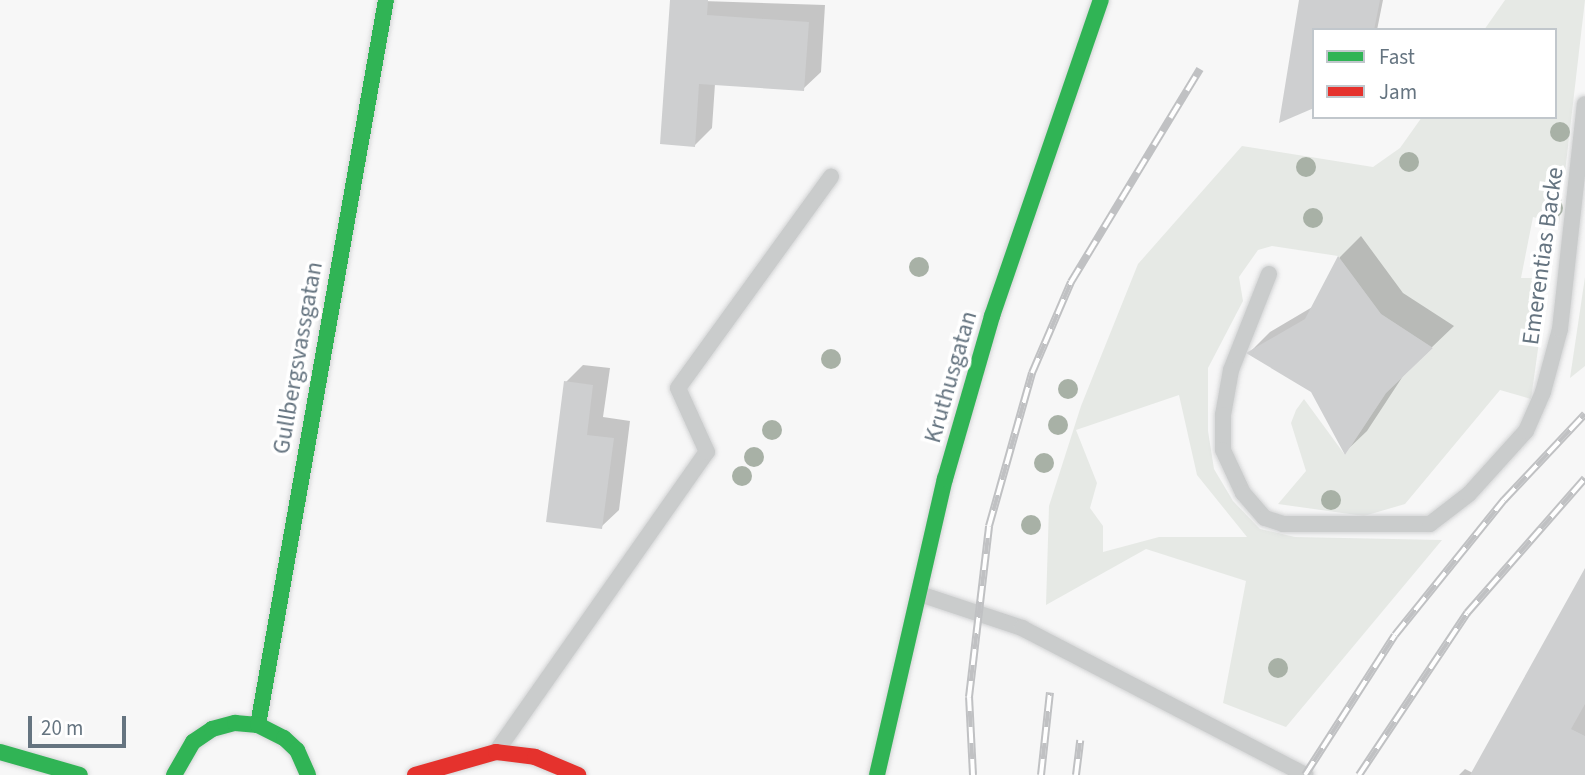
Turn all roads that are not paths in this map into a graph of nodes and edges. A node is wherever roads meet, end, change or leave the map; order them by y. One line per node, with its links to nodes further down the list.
1 (386, 0): 7 (street, Gullbergsvassgatan)
2 (1101, 0): 6 (street, Kruthusgatan)
3 (1585, 104): 5 (lane, Emerentias Backe)
4 (831, 177): 9 (lane)
5 (1269, 274)
6 (920, 594): 15 (street, Kruthusgatan); 16 (lane)
7 (258, 724): 11 (street); 12 (street)
8 (0, 752): 10 (street)
9 (496, 752): 13 (street); 14 (street)
10 (80, 775)
11 (174, 775)
12 (308, 775)
13 (415, 775)
14 (578, 775)
15 (877, 775)
16 (1304, 775)

